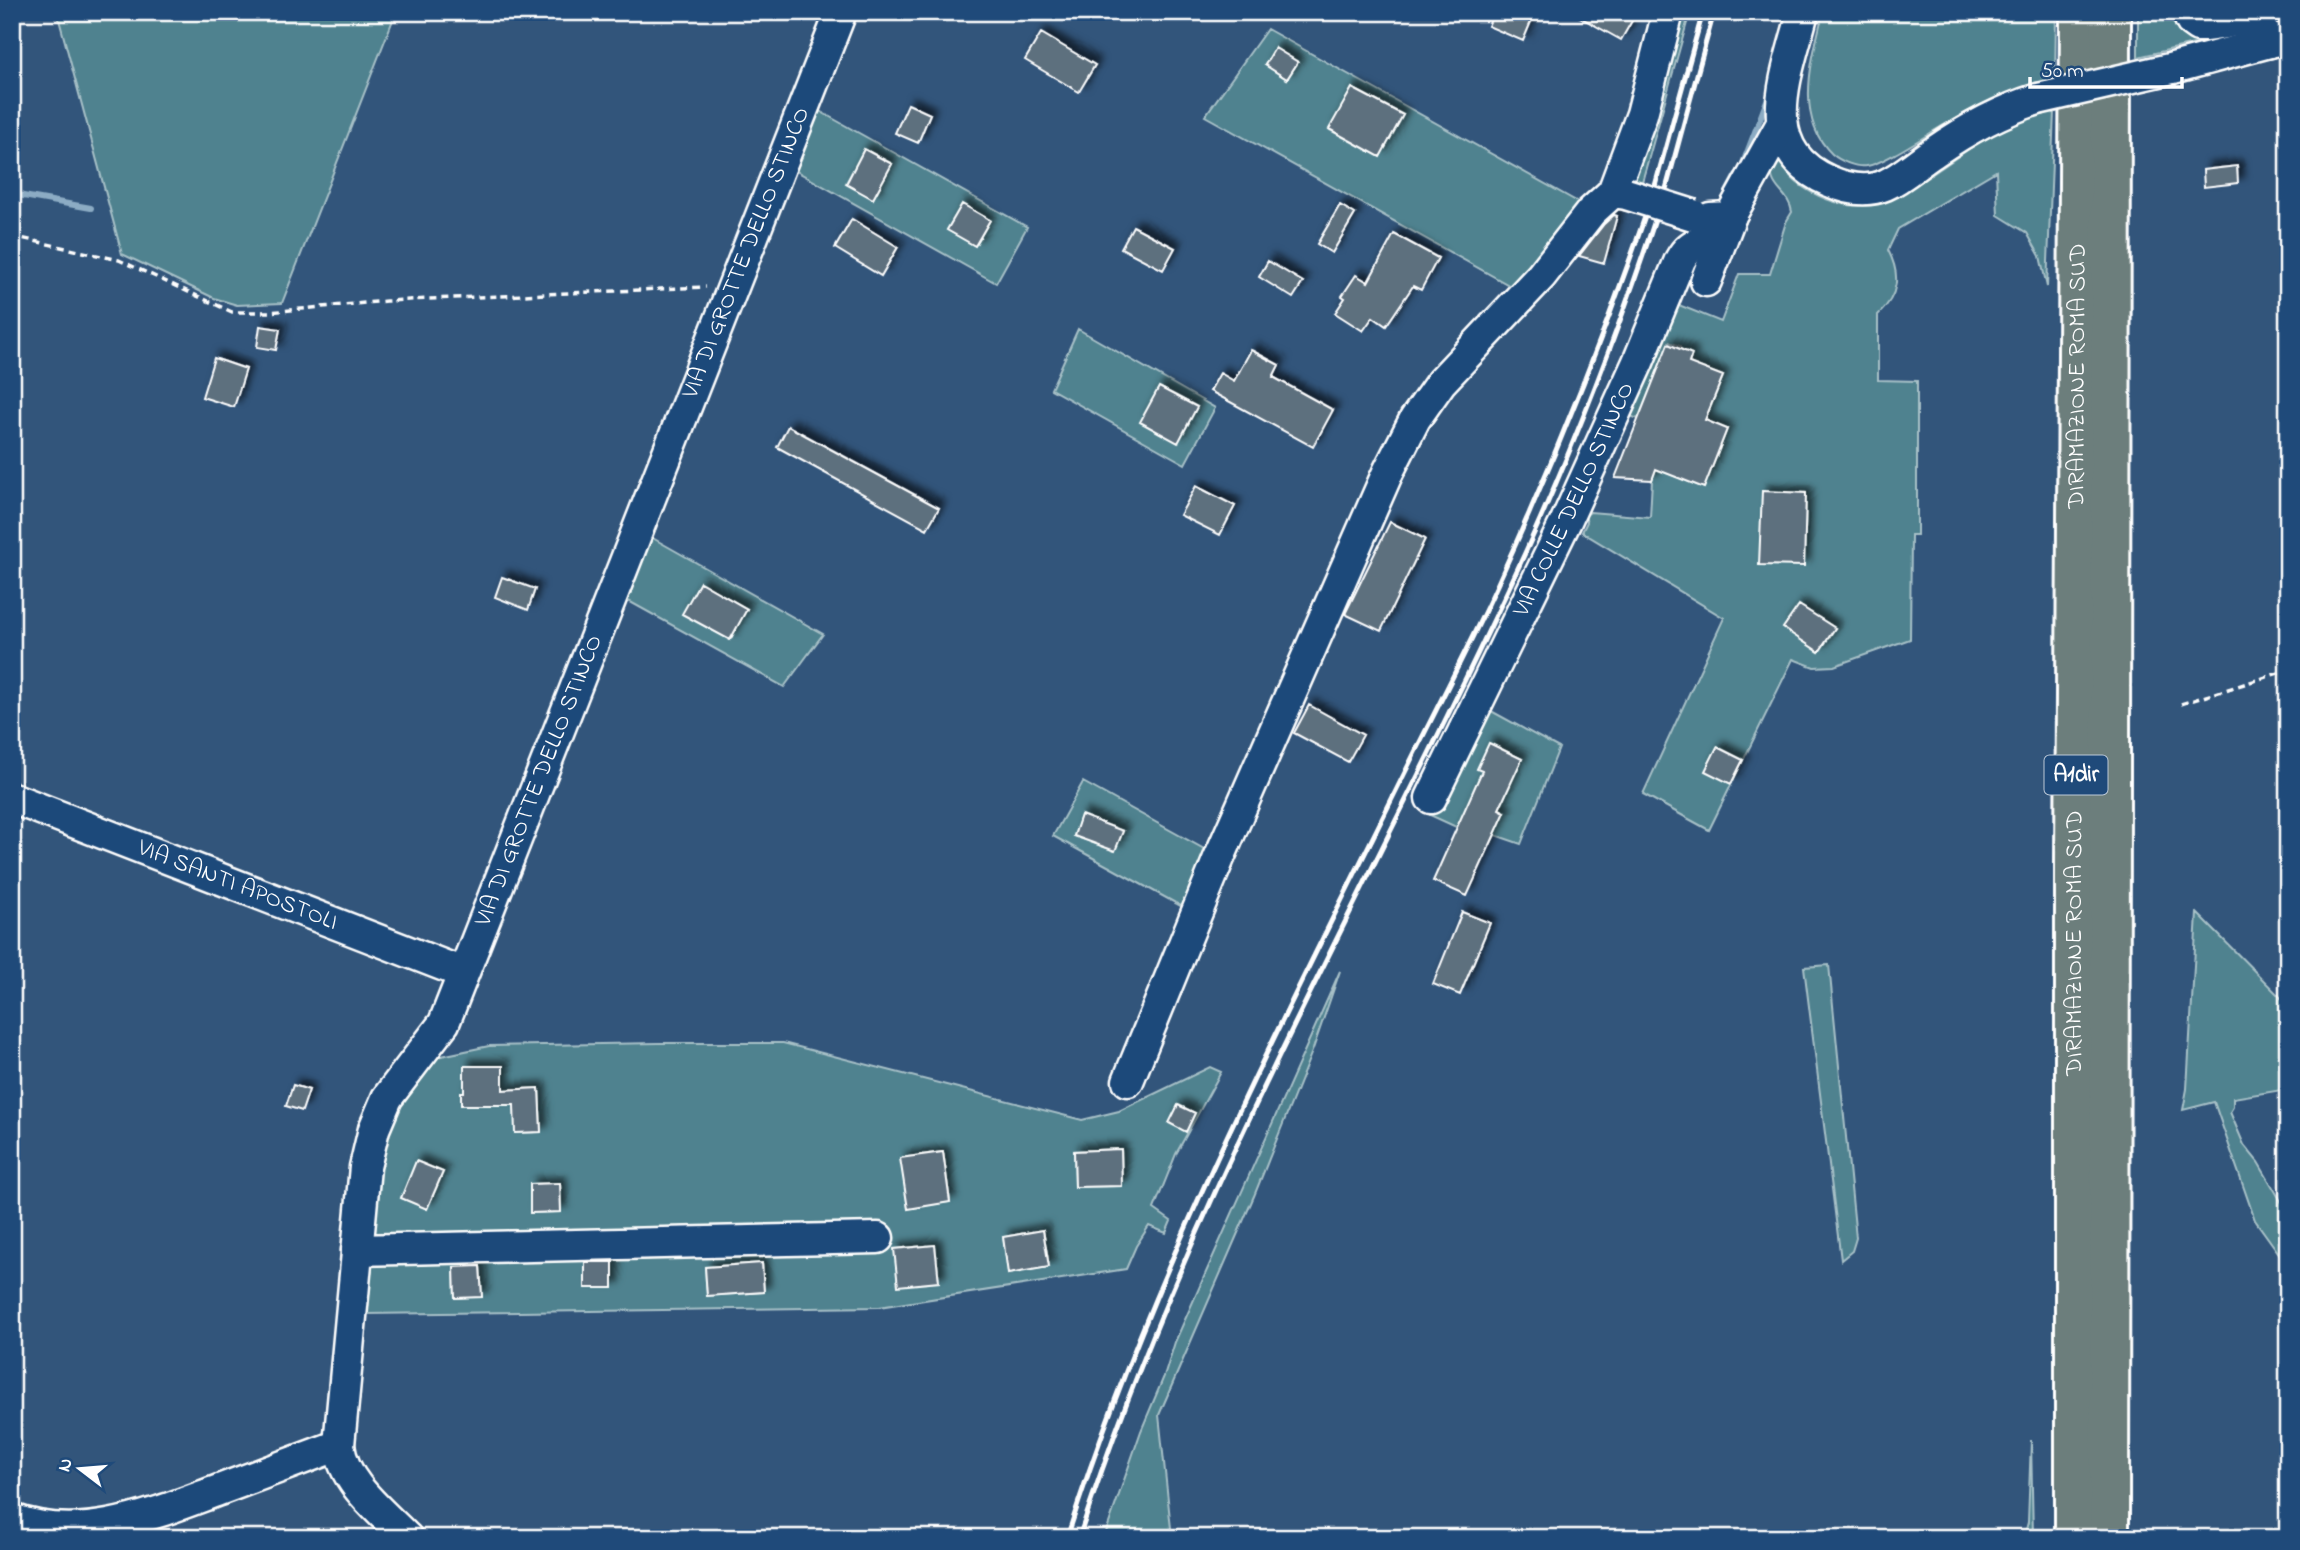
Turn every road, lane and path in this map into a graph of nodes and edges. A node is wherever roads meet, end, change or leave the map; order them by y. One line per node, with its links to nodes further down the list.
1 (841, 12): 13 (street, VIA DI GROTTE DELLO STINCO)
2 (1668, 12): 9 (street)
3 (1803, 12): 8 (street)
4 (2080, 12): 25 (highway, DIRAMAZIONE ROMA SUD / A1dir)
5 (2111, 12): 26 (highway, DIRAMAZIONE ROMA SUD / A1dir)
6 (2188, 14): 7 (street)
7 (2279, 39): 8 (street, bridge)
8 (1782, 125): 10 (street, VIA COLLE DELLO STINCO)
9 (1619, 193): 10 (street, bridge); 19 (street)
10 (1730, 218): 12 (street); 17 (street, VIA COLLE DELLO STINCO)
11 (12, 236): 13 (path)
12 (1706, 281)
13 (732, 294): 18 (street, VIA DI GROTTE DELLO STINCO)
14 (2288, 670): 15 (path)
15 (2180, 704)
16 (12, 798): 18 (street, VIA SANTI APOSTOLI)
17 (1432, 798)
18 (463, 973): 21 (street, VIA DI GROTTE DELLO STINCO)
19 (1128, 1081)
20 (878, 1238): 21 (street)
21 (357, 1250): 22 (street, VIA DI GROTTE DELLO STINCO)
22 (339, 1445): 23 (street); 24 (street, VIA DI GROTTE DELLO STINCO)
23 (12, 1519)
24 (407, 1538)
25 (2075, 1538)
26 (2109, 1538)

